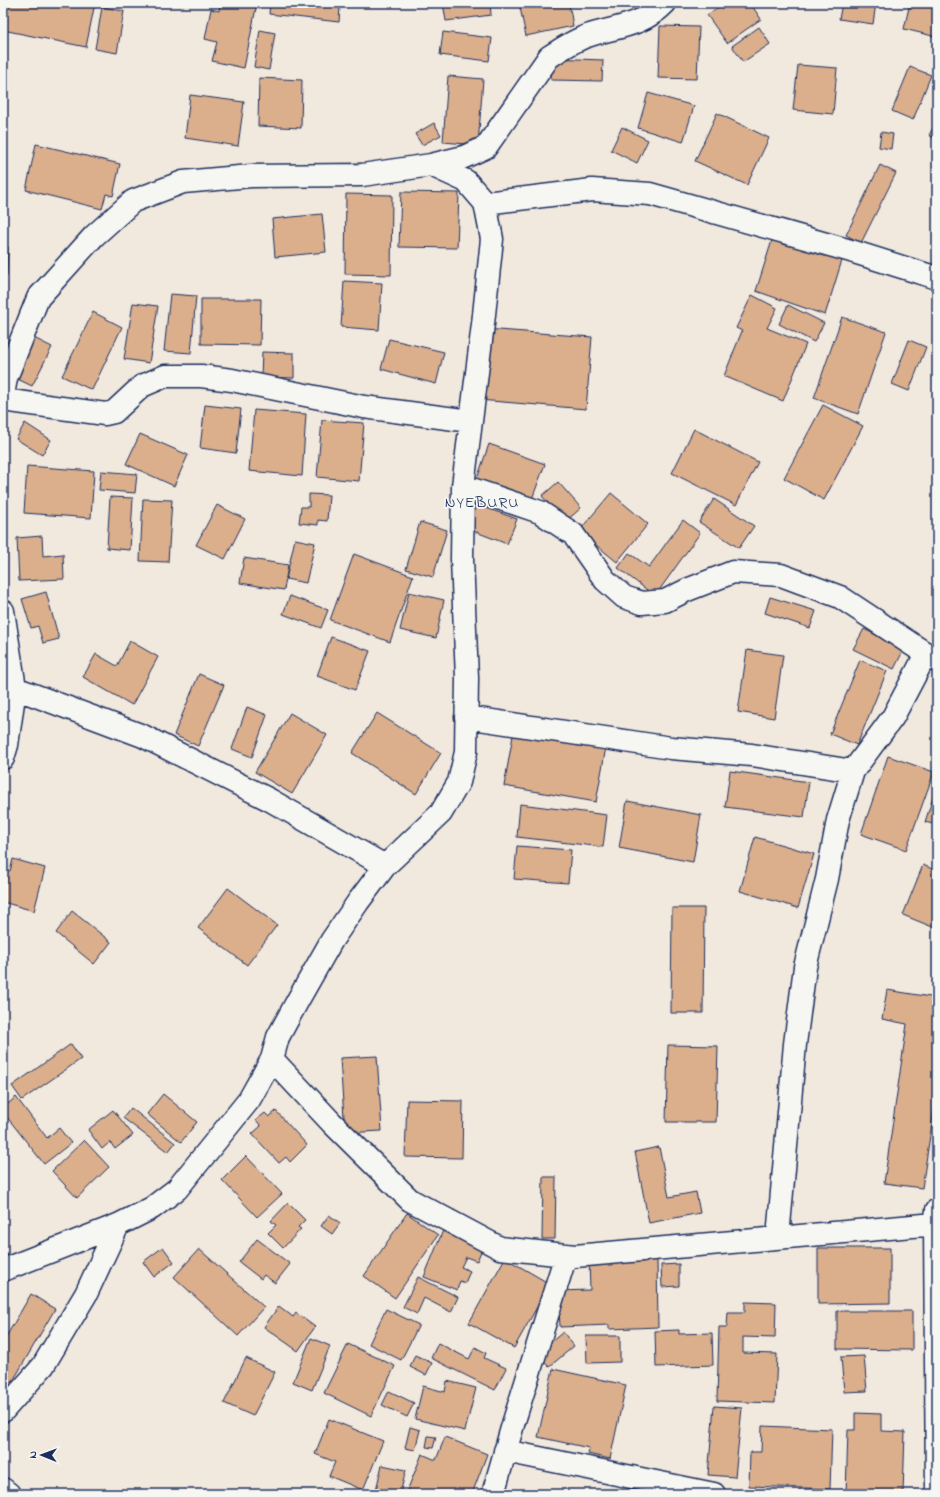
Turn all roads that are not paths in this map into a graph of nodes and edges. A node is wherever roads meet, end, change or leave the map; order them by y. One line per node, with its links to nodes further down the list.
1 (665, 3): 2 (street)
2 (431, 165): 3 (street); 5 (street)
3 (485, 203): 4 (street); 7 (street)
4 (937, 278)
5 (4, 384)
6 (3, 400): 7 (street)
7 (470, 421): 8 (street)
8 (463, 486): 10 (street); 12 (street)
9 (3, 611): 11 (street)
10 (932, 657): 14 (street)
11 (15, 688): 13 (street); 15 (street)
12 (466, 717): 14 (street); 15 (street)
13 (3, 758)
14 (853, 771): 19 (street)
15 (385, 866): 16 (street)
16 (272, 1059): 18 (street); 20 (street)
17 (936, 1217): 19 (street); 28 (street)
18 (118, 1225): 21 (street); 22 (street)
19 (778, 1237): 20 (street)
20 (566, 1255): 23 (street)
21 (3, 1270)
22 (3, 1411)
23 (505, 1451): 26 (street); 27 (street)
24 (3, 1489): 25 (street)
25 (10, 1494)
26 (493, 1494)
27 (714, 1494)
28 (937, 1494)

